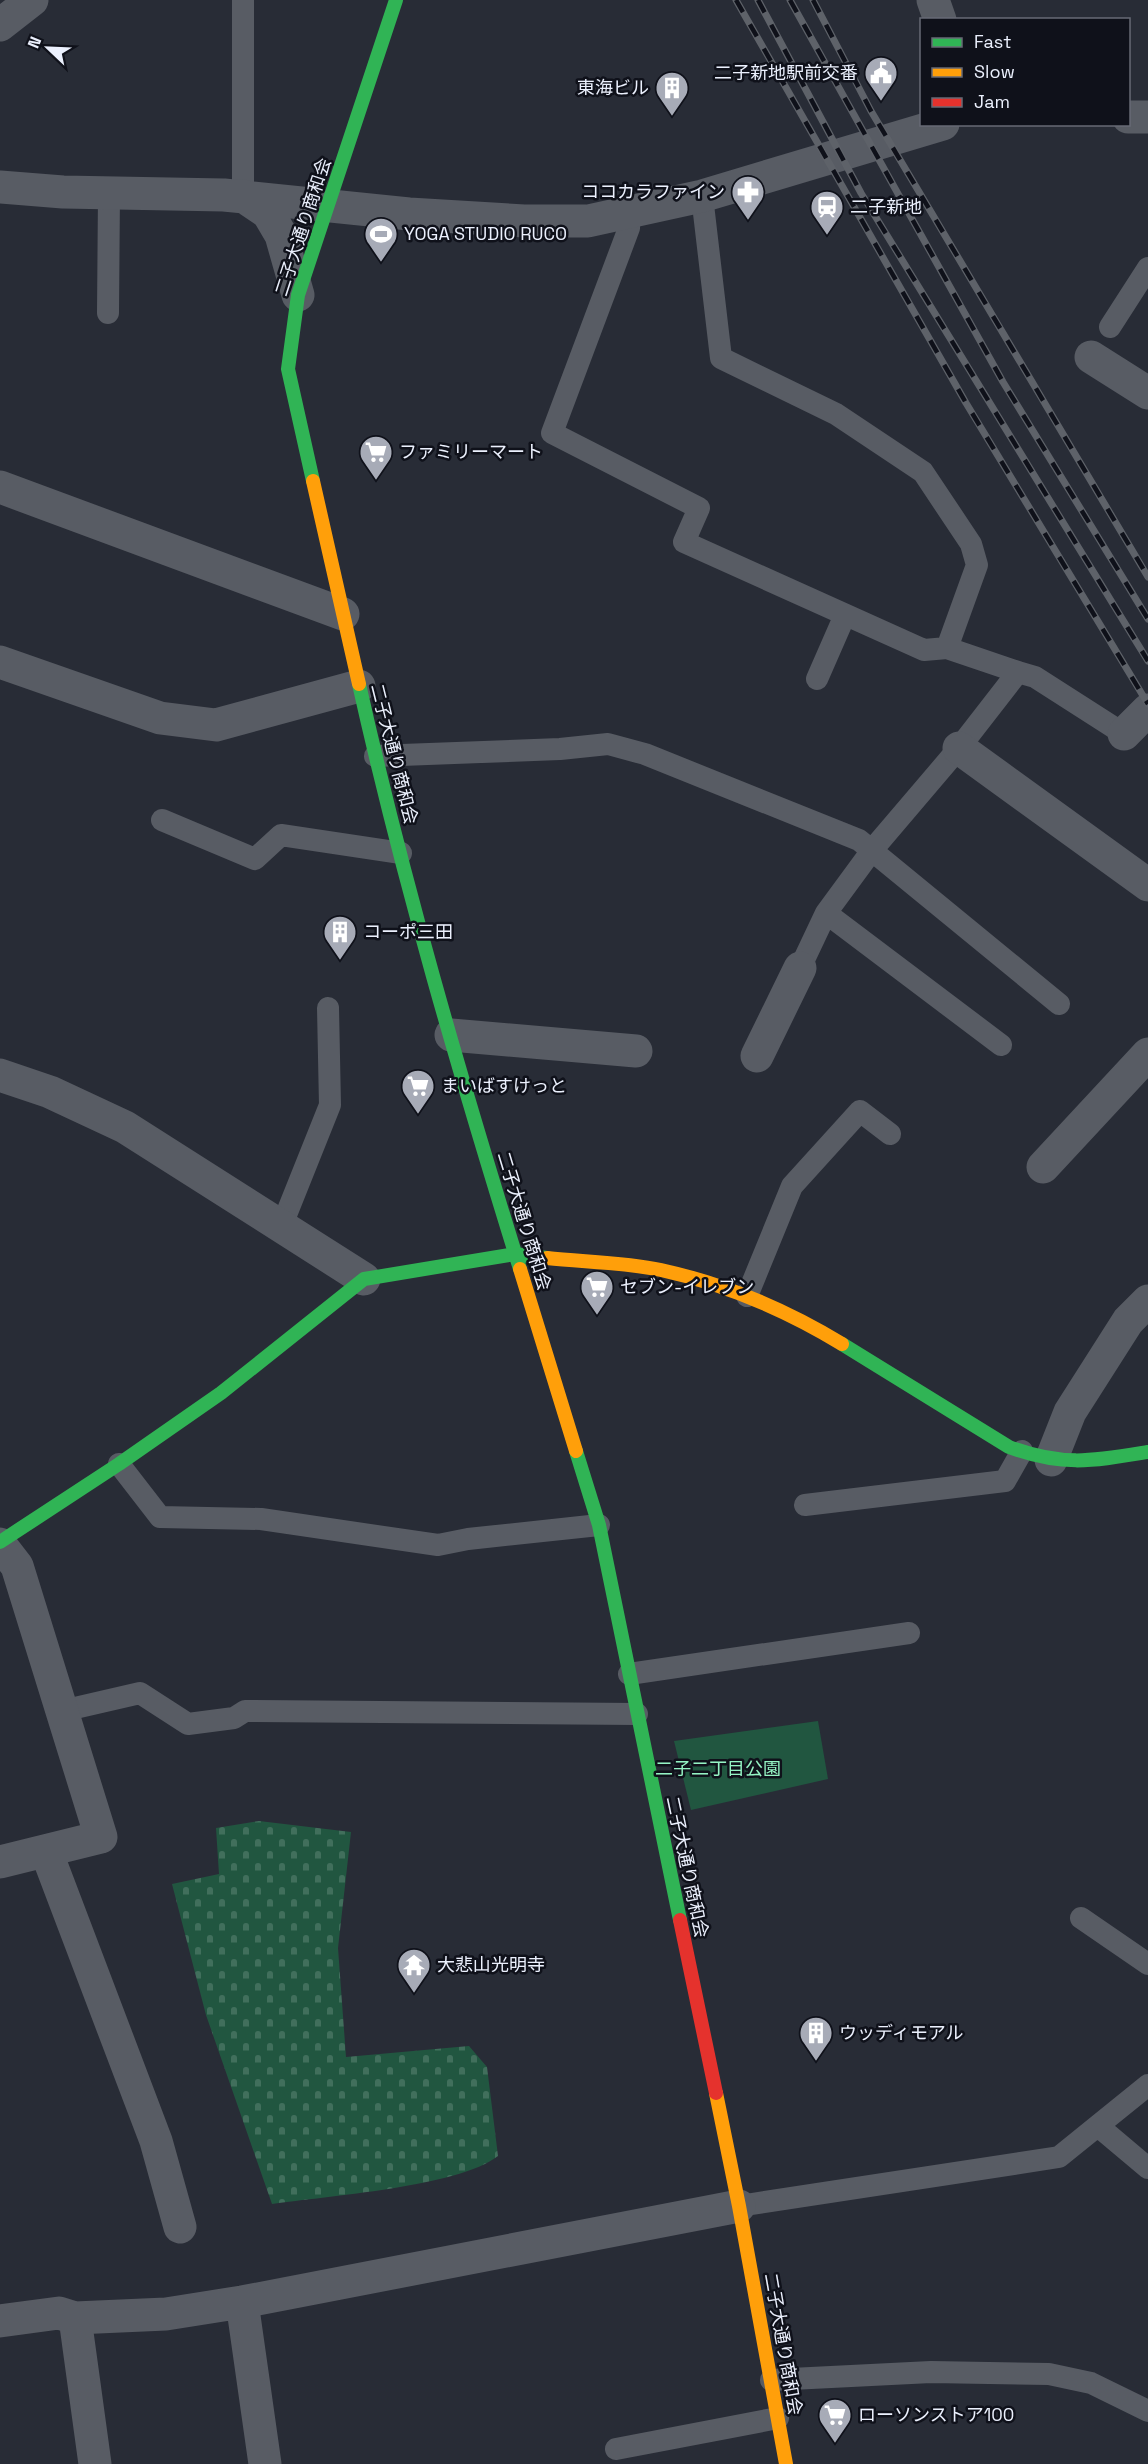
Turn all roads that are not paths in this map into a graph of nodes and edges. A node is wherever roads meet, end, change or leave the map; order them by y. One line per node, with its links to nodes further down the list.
1 (32, 0): 6 (street)
2 (243, 0): 12 (lane)
3 (396, 0): 14 (street, 二子大通り商和会)
4 (933, 0): 5 (street)
5 (939, 18)
6 (0, 25)
7 (1130, 117): 8 (street)
8 (1148, 117)
9 (936, 126): 13 (street)
10 (0, 187): 11 (street)
11 (109, 193): 12 (street); 18 (lane)
12 (243, 196): 14 (street); 17 (street)
13 (702, 196): 15 (street); 25 (lane)
14 (328, 205): 15 (street); 17 (street, 二子大通り商和会)
15 (630, 210): 24 (lane)
16 (1148, 268): 19 (lane)
17 (298, 295): 23 (street, 二子大通り商和会)
18 (108, 313)
19 (1110, 327)
20 (1091, 357): 21 (street)
21 (1148, 393)
22 (0, 487): 23 (street)
23 (343, 614): 29 (street, 二子大通り商和会)
24 (845, 615): 25 (lane); 28 (lane)
25 (947, 648): 27 (lane)
26 (0, 662): 29 (street)
27 (1018, 672): 31 (lane); 32 (lane)
28 (817, 679)
29 (359, 686): 33 (street, 二子大通り商和会)
30 (1148, 710): 31 (street)
31 (1124, 734)
32 (959, 748): 35 (lane); 37 (street)
33 (375, 756): 35 (lane); 36 (street, 二子大通り商和会)
34 (162, 820): 36 (lane)
35 (873, 849): 38 (lane); 40 (lane)
36 (401, 853): 42 (street, 二子大通り商和会)
37 (1148, 885)
38 (826, 913): 39 (lane); 43 (lane)
39 (800, 968): 46 (street)
40 (1059, 1004)
41 (328, 1008): 50 (lane)
42 (451, 1035): 44 (street); 51 (street, 二子大通り商和会)
43 (1001, 1045)
44 (636, 1051)
45 (1148, 1054): 49 (street)
46 (757, 1056)
47 (0, 1075): 50 (street)
48 (890, 1134): 53 (lane)
49 (1042, 1167)
50 (282, 1225): 52 (street)
51 (515, 1254): 52 (street); 53 (street); 59 (street, 二子大通り商和会)
52 (364, 1279): 57 (street)
53 (747, 1296): 56 (street)
54 (1148, 1301): 56 (street)
55 (1148, 1452): 56 (street)
56 (1037, 1456): 58 (lane)
57 (119, 1464): 59 (lane); 60 (street)
58 (805, 1505)
59 (599, 1525): 62 (street, 二子大通り商和会)
60 (0, 1543): 63 (street)
61 (909, 1633): 62 (lane)
62 (629, 1674): 64 (street, 二子大通り商和会)
63 (62, 1711): 64 (lane); 65 (street)
64 (637, 1714): 72 (street, 二子大通り商和会)
65 (46, 1851): 66 (street); 73 (street)
66 (0, 1862)
67 (1081, 1918): 68 (lane)
68 (1148, 1964)
69 (1146, 2090): 70 (lane)
70 (1098, 2126): 71 (lane); 72 (lane)
71 (1148, 2168)
72 (739, 2206): 74 (street); 77 (street, 二子大通り商和会)
73 (180, 2227)
74 (242, 2302): 75 (street); 82 (street)
75 (75, 2318): 76 (street); 81 (street)
76 (0, 2321)
77 (771, 2380): 78 (lane); 79 (street, 二子大通り商和会)
78 (1148, 2411)
79 (778, 2418): 80 (lane); 83 (street, 二子大通り商和会)
80 (616, 2449)
81 (95, 2464)
82 (264, 2464)
83 (786, 2464)

